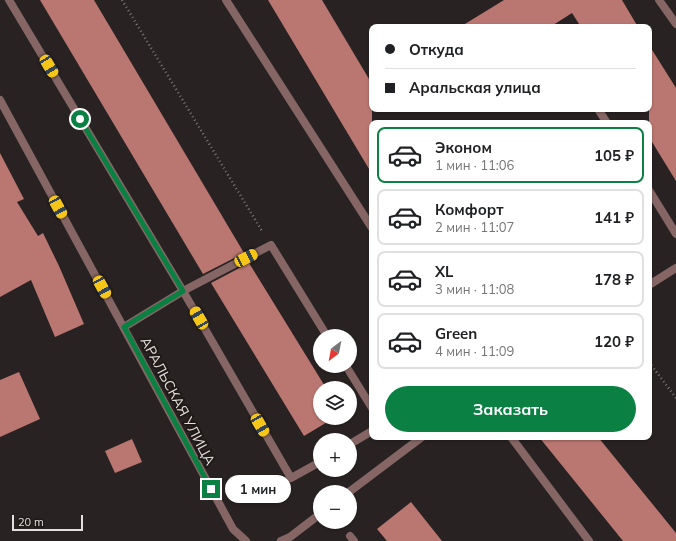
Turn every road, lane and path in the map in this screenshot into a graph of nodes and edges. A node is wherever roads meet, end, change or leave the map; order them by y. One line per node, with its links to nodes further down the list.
1 (9, 0): 13 (street)
2 (122, 0): 10 (path)
3 (226, 0): 8 (street)
4 (659, 0): 5 (street)
5 (676, 24)
6 (0, 100): 14 (street, АРАЛЬСКАЯ УЛИЦА)
7 (652, 195): 9 (street)
8 (369, 223)
9 (676, 234)
10 (271, 245): 13 (street); 15 (street)
11 (676, 268): 12 (street)
12 (652, 283)
13 (183, 291): 14 (street); 24 (street)
14 (124, 327): 27 (street, АРАЛЬСКАЯ УЛИЦА)
15 (323, 329)
16 (652, 366): 18 (path)
17 (350, 373): 19 (street)
18 (676, 398)
19 (369, 403)
20 (369, 433): 21 (street)
21 (357, 440)
22 (418, 440): 25 (street)
23 (513, 440): 29 (street)
24 (313, 466)
25 (357, 486)
26 (313, 519): 28 (street)
27 (246, 541)
28 (281, 541)
29 (589, 541)

